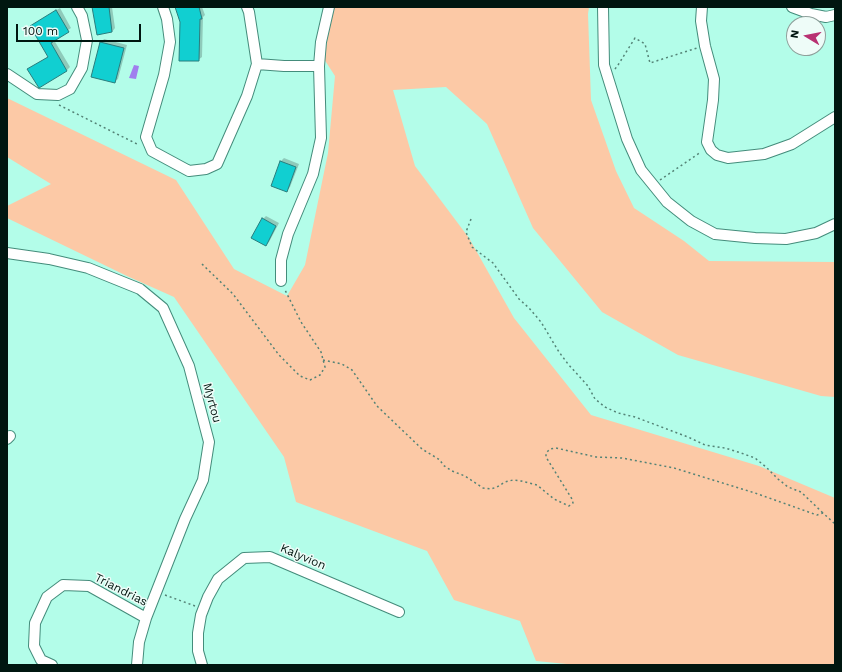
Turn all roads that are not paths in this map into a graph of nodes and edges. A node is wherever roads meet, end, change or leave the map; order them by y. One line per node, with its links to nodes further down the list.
1 (77, 7): 11 (street)
2 (163, 7): 9 (street)
3 (247, 7): 9 (street)
4 (329, 7): 10 (street)
5 (602, 7): 13 (street)
6 (702, 7): 12 (street)
7 (792, 7): 8 (street)
8 (835, 15)
9 (257, 64): 10 (street)
10 (319, 66): 15 (street)
11 (7, 74)
12 (835, 117)
13 (835, 224)
14 (7, 253): 17 (street, Myrtou)
15 (282, 281)
16 (399, 612): 20 (street, Kalyvion)
17 (146, 618): 18 (street, Myrtou); 19 (street, Triandrias)
18 (137, 664)
19 (52, 665)
20 (202, 665)

